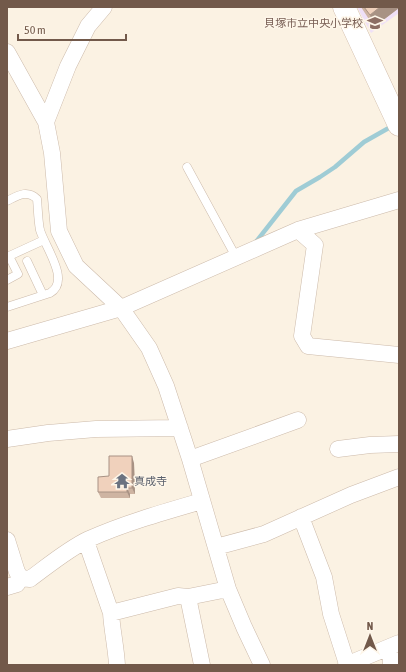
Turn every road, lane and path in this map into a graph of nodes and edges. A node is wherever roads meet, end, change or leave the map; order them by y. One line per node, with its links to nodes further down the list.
1 (104, 7): 4 (street)
2 (344, 7): 5 (street)
3 (7, 52): 4 (street)
4 (46, 122): 17 (street)
5 (399, 125)
6 (187, 167): 12 (lane)
7 (399, 200): 9 (street)
8 (7, 201): 10 (lane)
9 (298, 230): 12 (street); 19 (street)
10 (44, 240): 11 (lane); 15 (lane)
11 (8, 257): 14 (lane)
12 (236, 257): 17 (street)
13 (27, 261): 15 (lane)
14 (7, 280)
15 (43, 295): 16 (lane)
16 (8, 304)
17 (120, 308): 18 (street); 21 (street)
18 (7, 341)
19 (399, 355)
20 (298, 420): 25 (street)
21 (180, 428): 22 (street); 25 (street)
22 (7, 439)
23 (399, 444): 24 (street)
24 (338, 448)
25 (190, 459): 27 (street)
26 (399, 478): 28 (street)
27 (202, 501): 30 (street); 31 (street)
28 (301, 517): 31 (street); 41 (street)
29 (7, 540): 32 (street)
30 (86, 541): 32 (street); 36 (street)
31 (216, 547): 34 (street)
32 (21, 578): 33 (street)
33 (7, 587)
34 (228, 589): 35 (street); 40 (street)
35 (188, 597): 36 (street); 39 (street)
36 (111, 613): 38 (street)
37 (394, 645): 41 (street); 42 (street)
38 (118, 665)
39 (202, 665)
40 (262, 665)
41 (347, 665)
42 (391, 665)

